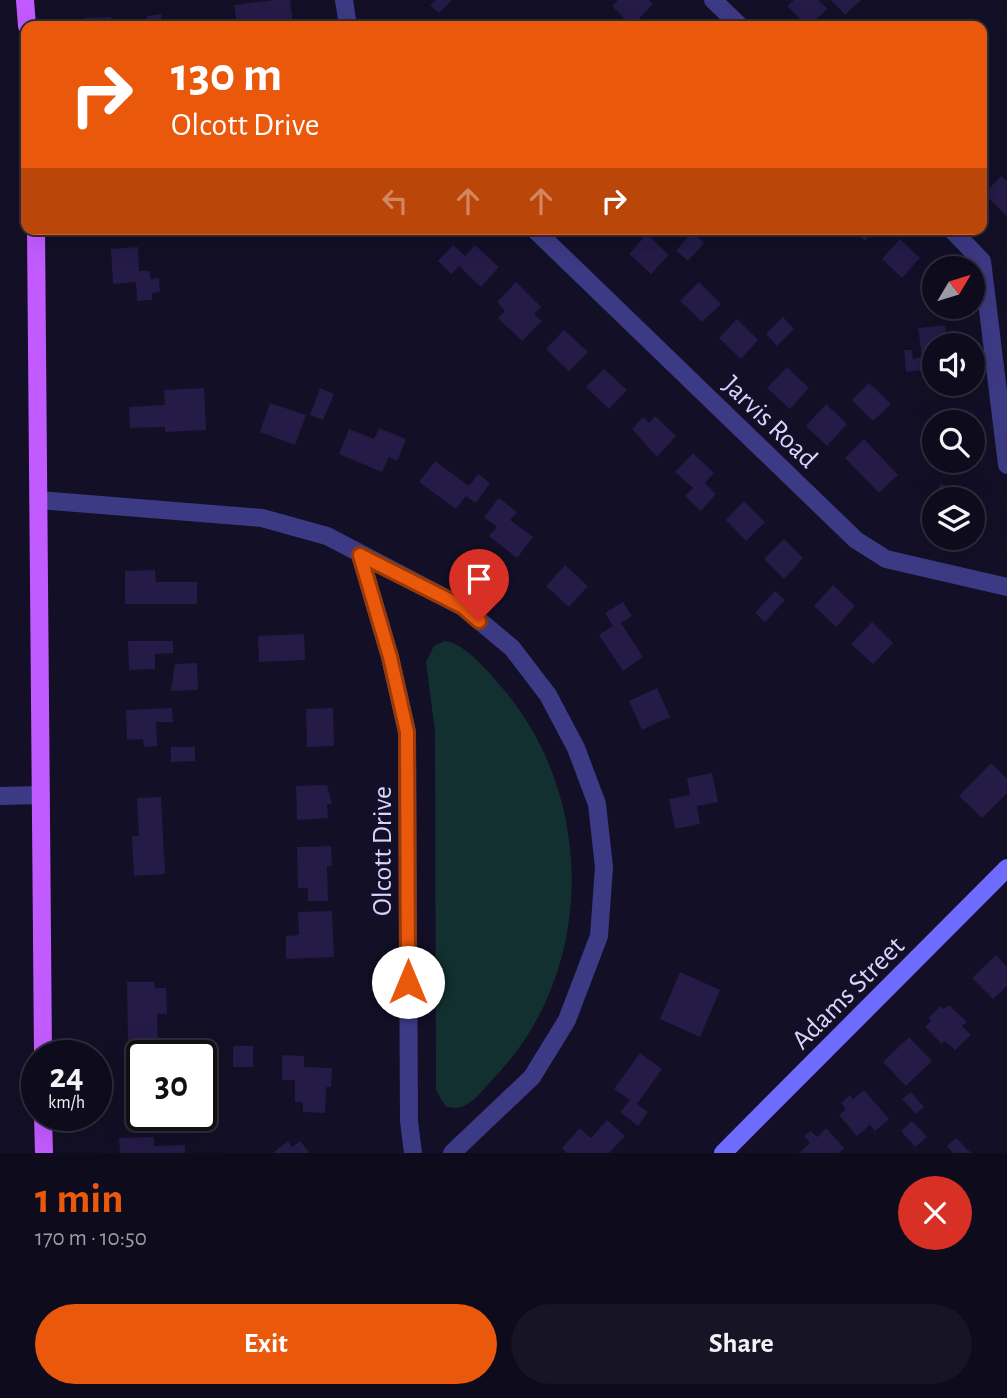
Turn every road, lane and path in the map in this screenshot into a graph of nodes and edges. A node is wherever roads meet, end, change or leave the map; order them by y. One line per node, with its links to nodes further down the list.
1 (26, 0): 4 (main road)
2 (344, 0): 5 (street)
3 (713, 0): 6 (street)
4 (27, 21)
5 (347, 21)
6 (735, 21)
7 (36, 235): 11 (main road)
8 (540, 235): 13 (street, Jarvis Road)
9 (957, 235): 10 (street)
10 (1006, 453)
11 (39, 500): 12 (street); 14 (main road)
12 (360, 555): 20 (street, Olcott Drive); 21 (street)
13 (1007, 587)
14 (41, 795): 15 (street); 17 (main road)
15 (0, 796)
16 (1007, 868): 22 (main road, Adams Street)
17 (43, 1040)
18 (43, 1131): 19 (main road)
19 (44, 1153)
20 (413, 1153)
21 (452, 1153)
22 (723, 1153)

